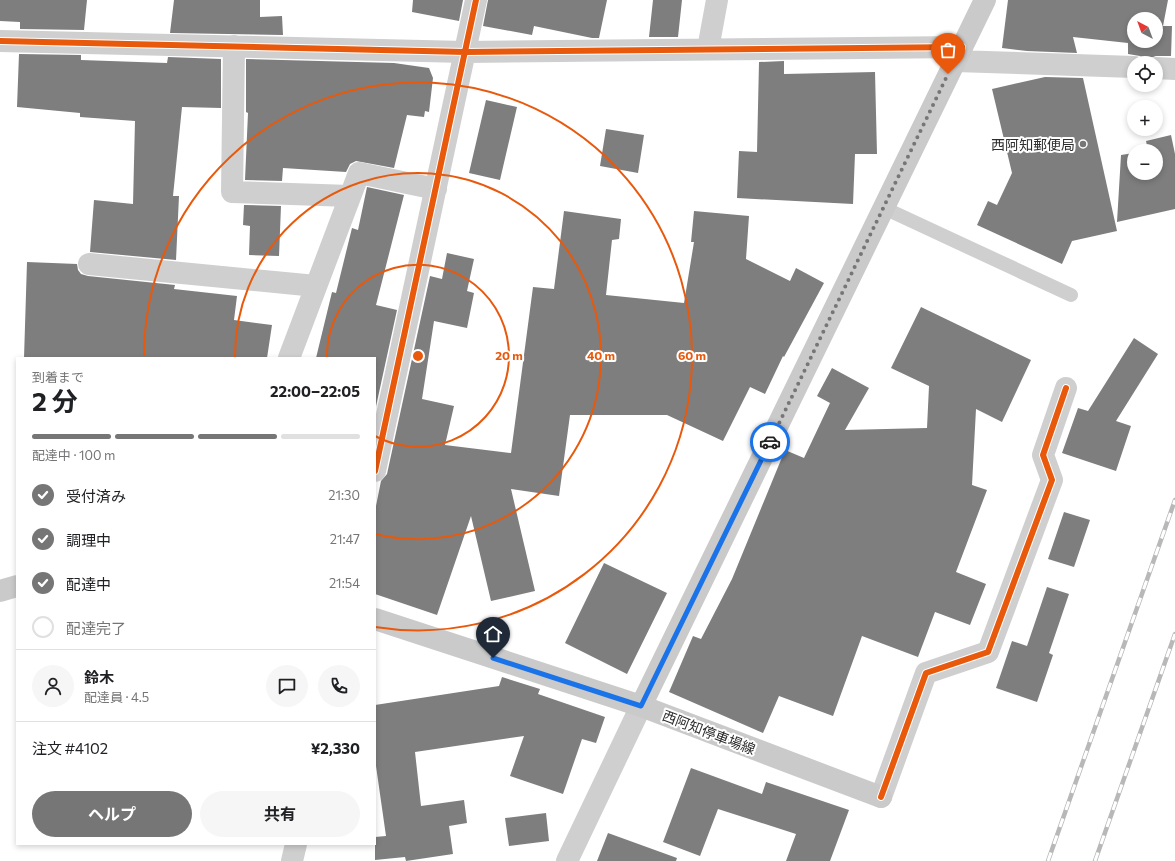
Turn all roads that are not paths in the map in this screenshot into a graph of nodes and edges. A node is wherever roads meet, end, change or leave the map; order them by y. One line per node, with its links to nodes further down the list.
1 (476, 0): 7 (street)
2 (717, 0): 6 (street)
3 (985, 0): 8 (main road)
4 (0, 41): 5 (street)
5 (234, 46): 7 (street); 13 (street)
6 (708, 49): 7 (street); 8 (street)
7 (464, 52): 12 (street)
8 (958, 54): 9 (street); 14 (main road)
9 (1127, 66)
10 (1163, 68): 11 (street)
11 (1175, 69)
12 (436, 189): 13 (street); 20 (street)
13 (350, 196): 16 (street)
14 (884, 208): 17 (lane); 24 (main road)
15 (89, 264): 16 (street)
16 (316, 286): 18 (street)
17 (1071, 295)
18 (289, 357)
19 (1066, 388): 25 (street)
20 (376, 466)
21 (16, 586): 22 (main road)
22 (0, 591)
23 (376, 619): 24 (main road, 西阿知停車場線)
24 (641, 706): 25 (main road, 西阿知停車場線); 28 (street)
25 (881, 797)
26 (296, 845): 27 (street)
27 (292, 861)
28 (567, 861)

